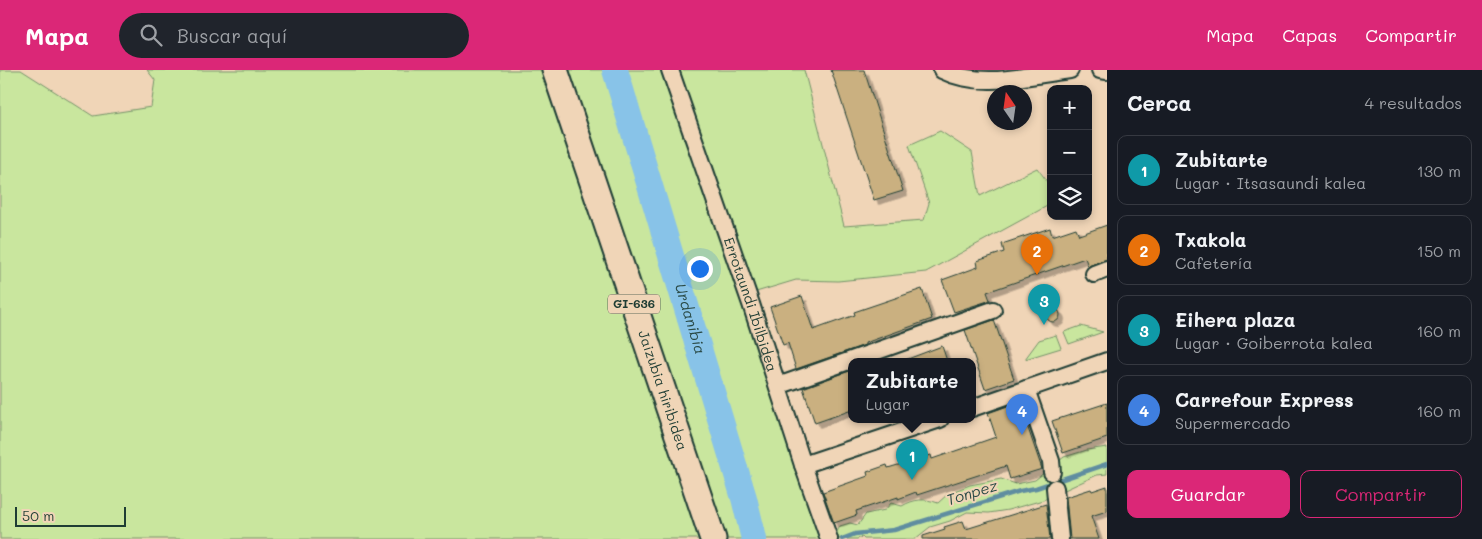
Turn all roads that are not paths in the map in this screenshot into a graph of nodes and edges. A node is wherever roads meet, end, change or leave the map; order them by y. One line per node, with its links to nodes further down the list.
1 (554, 70): 16 (main road, Jaizubia hiribidea / GI-636)
2 (670, 70): 11 (street, Errotaundi Ibilbidea)
3 (942, 70): 4 (street)
4 (1070, 70)
5 (1100, 70): 6 (street)
6 (1107, 70)
7 (993, 310): 8 (street)
8 (857, 358)
9 (848, 361): 11 (street)
10 (1107, 361): 12 (street)
11 (778, 386): 15 (street, Errotaundi Ibilbidea)
12 (1026, 389): 13 (street); 18 (street)
13 (976, 407)
14 (928, 423): 15 (street)
15 (803, 466): 17 (street, Errotaundi Ibilbidea)
16 (713, 539)
17 (829, 539)
18 (1060, 539)

